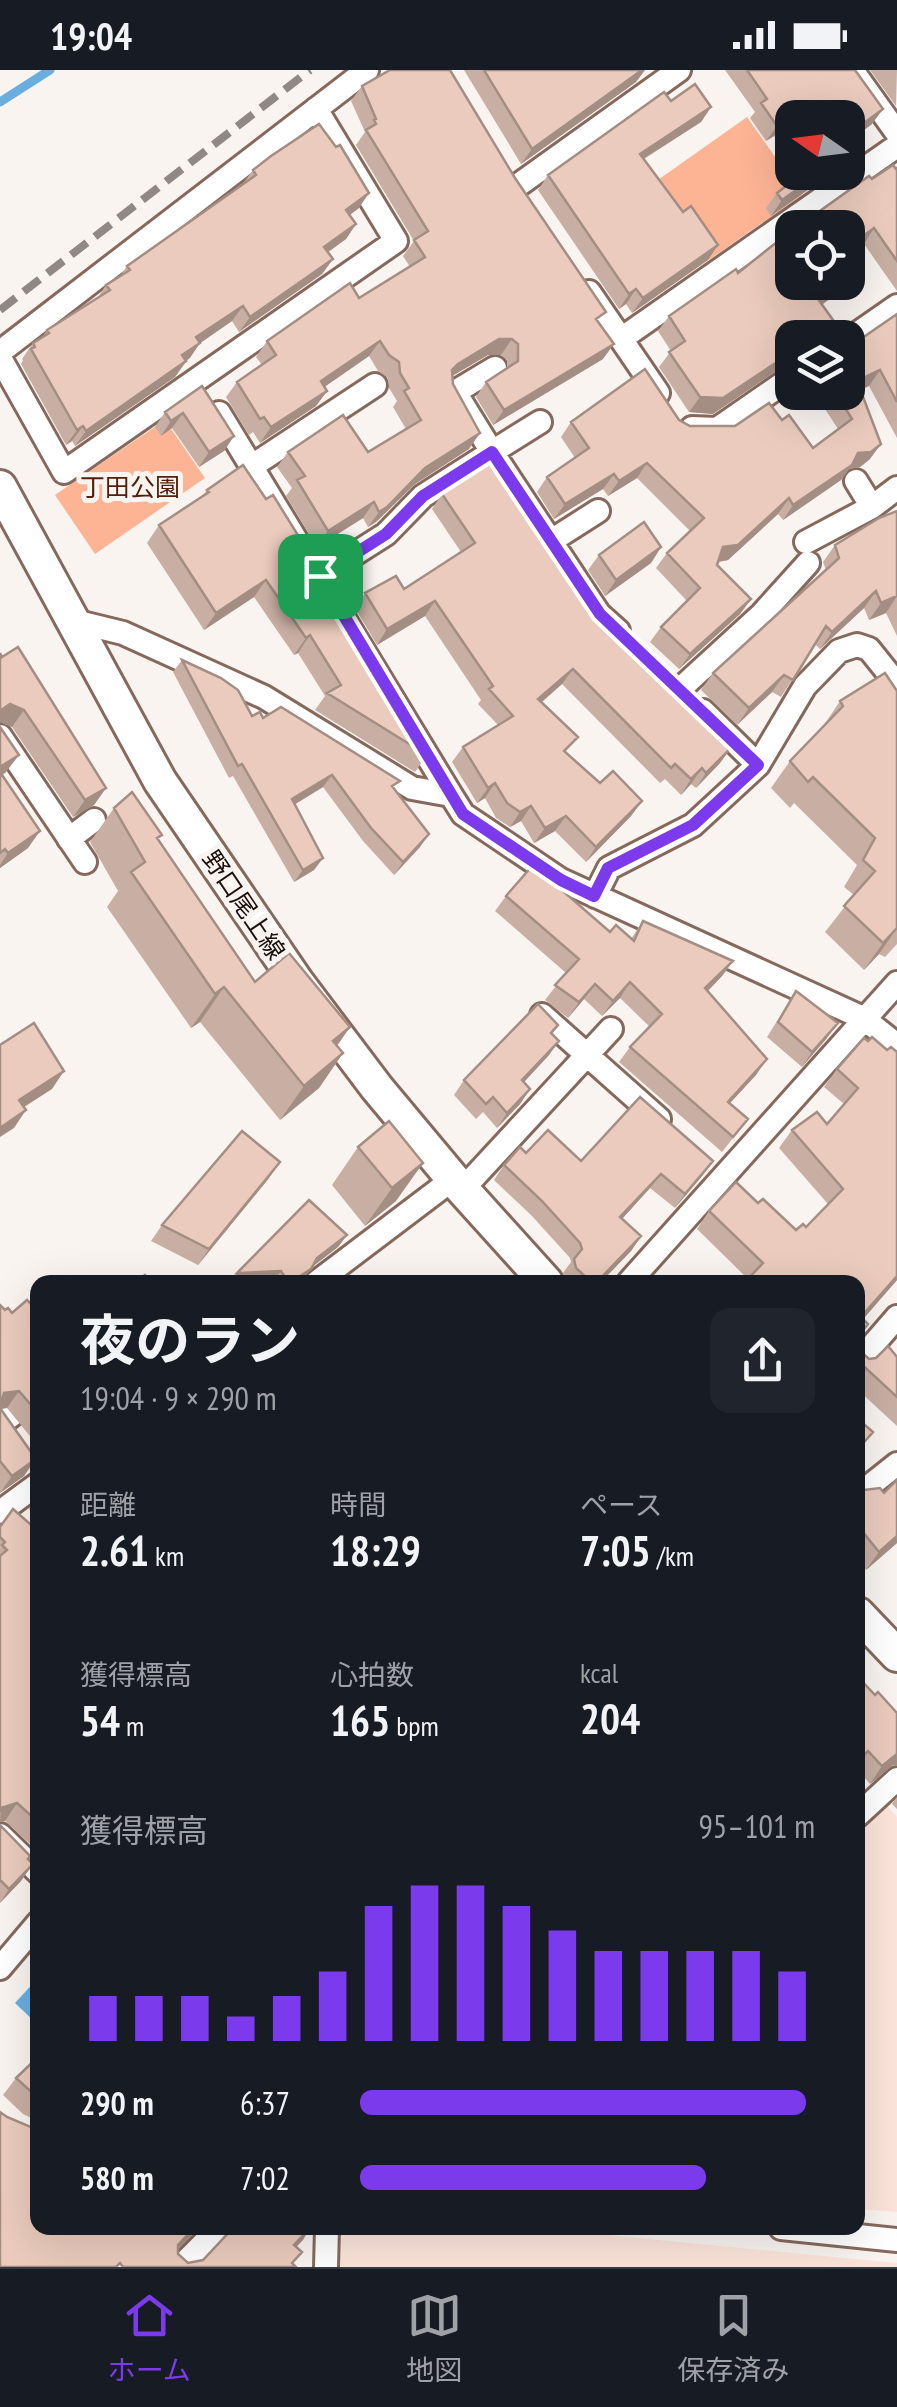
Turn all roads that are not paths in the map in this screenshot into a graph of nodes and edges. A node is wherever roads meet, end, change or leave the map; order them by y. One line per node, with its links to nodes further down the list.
1 (367, 70): 4 (street)
2 (679, 70): 7 (street)
3 (852, 70): 5 (street)
4 (316, 109): 12 (street); 14 (street)
5 (897, 133)
6 (897, 146): 11 (street)
7 (517, 186)
8 (579, 278): 11 (street)
9 (897, 306): 10 (street)
10 (865, 328)
11 (621, 338): 16 (street)
12 (0, 355): 14 (street)
13 (495, 368): 18 (street)
14 (198, 380): 19 (street)
15 (375, 384): 19 (street)
16 (775, 389)
17 (540, 422): 18 (street)
18 (492, 452): 25 (street); 26 (street)
19 (252, 466): 26 (street)
20 (856, 481): 23 (street)
21 (0, 487): 27 (main road, 野口尾上線)
22 (897, 488): 23 (street)
23 (872, 508): 31 (street)
24 (598, 511): 25 (street)
25 (551, 541): 28 (street)
26 (320, 576): 32 (street)
27 (74, 621): 32 (street); 44 (main road, 野口尾上線)
28 (640, 652)
29 (897, 684): 31 (street)
30 (0, 736): 34 (street)
31 (758, 765): 36 (street)
32 (451, 795): 36 (street)
33 (94, 820): 34 (street)
34 (69, 839): 35 (street)
35 (85, 862)
36 (594, 896): 39 (street)
37 (897, 983): 39 (street)
38 (542, 1015): 42 (street)
39 (863, 1018): 41 (street); 47 (street)
40 (611, 1028): 42 (street)
41 (897, 1045)
42 (585, 1056): 43 (street); 44 (street)
43 (684, 1140)
44 (458, 1185): 45 (street); 46 (main road, 野口尾上線)
45 (327, 1275)
46 (540, 1275)
47 (635, 1275)
48 (897, 1318): 49 (street)
49 (865, 1354)
50 (897, 1464): 51 (street)
51 (865, 1489)
52 (30, 1490): 53 (street)
53 (3, 1510): 54 (street)
54 (27, 1530)
55 (865, 1621): 56 (main road)
56 (897, 1655)
57 (897, 1779): 58 (street)
58 (865, 1809)
59 (0, 1836): 60 (street)
60 (30, 1864)
61 (30, 1932): 62 (street)
62 (0, 1968)
63 (213, 2235): 67 (street)
64 (327, 2235): 68 (street)
65 (849, 2235): 66 (street)
66 (897, 2240)
67 (180, 2267)
68 (326, 2267)

